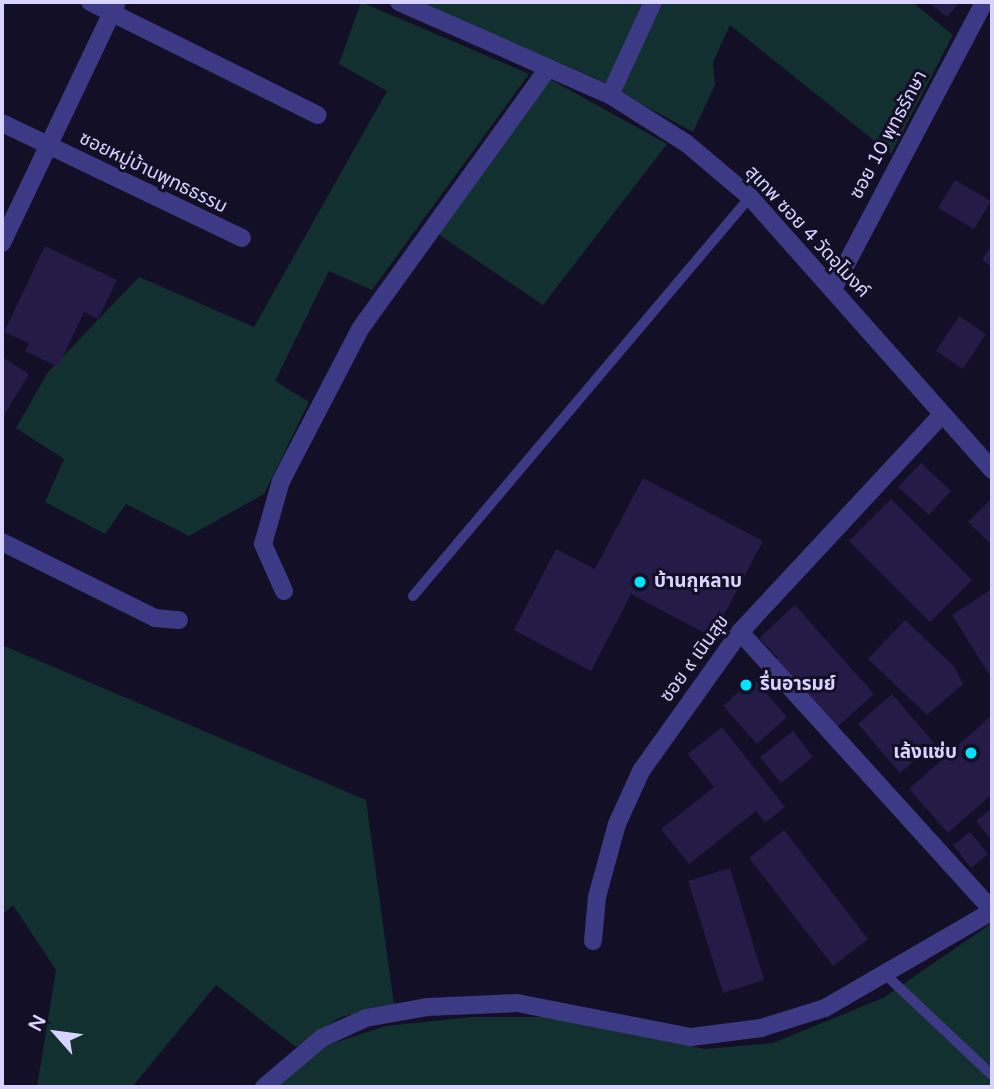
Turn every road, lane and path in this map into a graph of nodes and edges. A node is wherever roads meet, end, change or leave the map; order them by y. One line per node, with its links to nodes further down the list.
1 (90, 2): 5 (street)
2 (399, 2): 6 (street, สุเทพ ซอย 4 วัดอุโมงค์)
3 (653, 2): 7 (street)
4 (984, 2): 14 (street, ซอย 10 พุทธรักษา)
5 (114, 7): 8 (street); 10 (street, ซอยหมู่บ้านพุทธธรรม)
6 (548, 68): 7 (street, สุเทพ ซอย 4 วัดอุโมงค์); 18 (street)
7 (610, 95): 11 (street, สุเทพ ซอย 4 วัดอุโมงค์)
8 (318, 115)
9 (2, 123): 10 (street, ซอยหมู่บ้านพุทธธรรม)
10 (46, 145): 12 (street, ซอยหมู่บ้านพุทธธรรม); 13 (street, ซอยหมู่บ้านพุทธธรรม)
11 (750, 197): 14 (street, สุเทพ ซอย 4 วัดอุโมงค์); 19 (lane)
12 (242, 238)
13 (2, 243)
14 (834, 289): 15 (street, สุเทพ ซอย 4 วัดอุโมงค์)
15 (941, 416): 16 (street, สุเทพ ซอย 4 วัดอุโมงค์); 21 (street, ซอย ๙ เนินสุข)
16 (992, 468)
17 (2, 542): 20 (street)
18 (284, 591)
19 (413, 596)
20 (178, 620)
21 (740, 632): 22 (street); 23 (street, ซอย ๙ เนินสุข)
22 (992, 911): 24 (street)
23 (593, 941)
24 (887, 976): 25 (lane); 26 (street)
25 (992, 1075)
26 (264, 1087)

